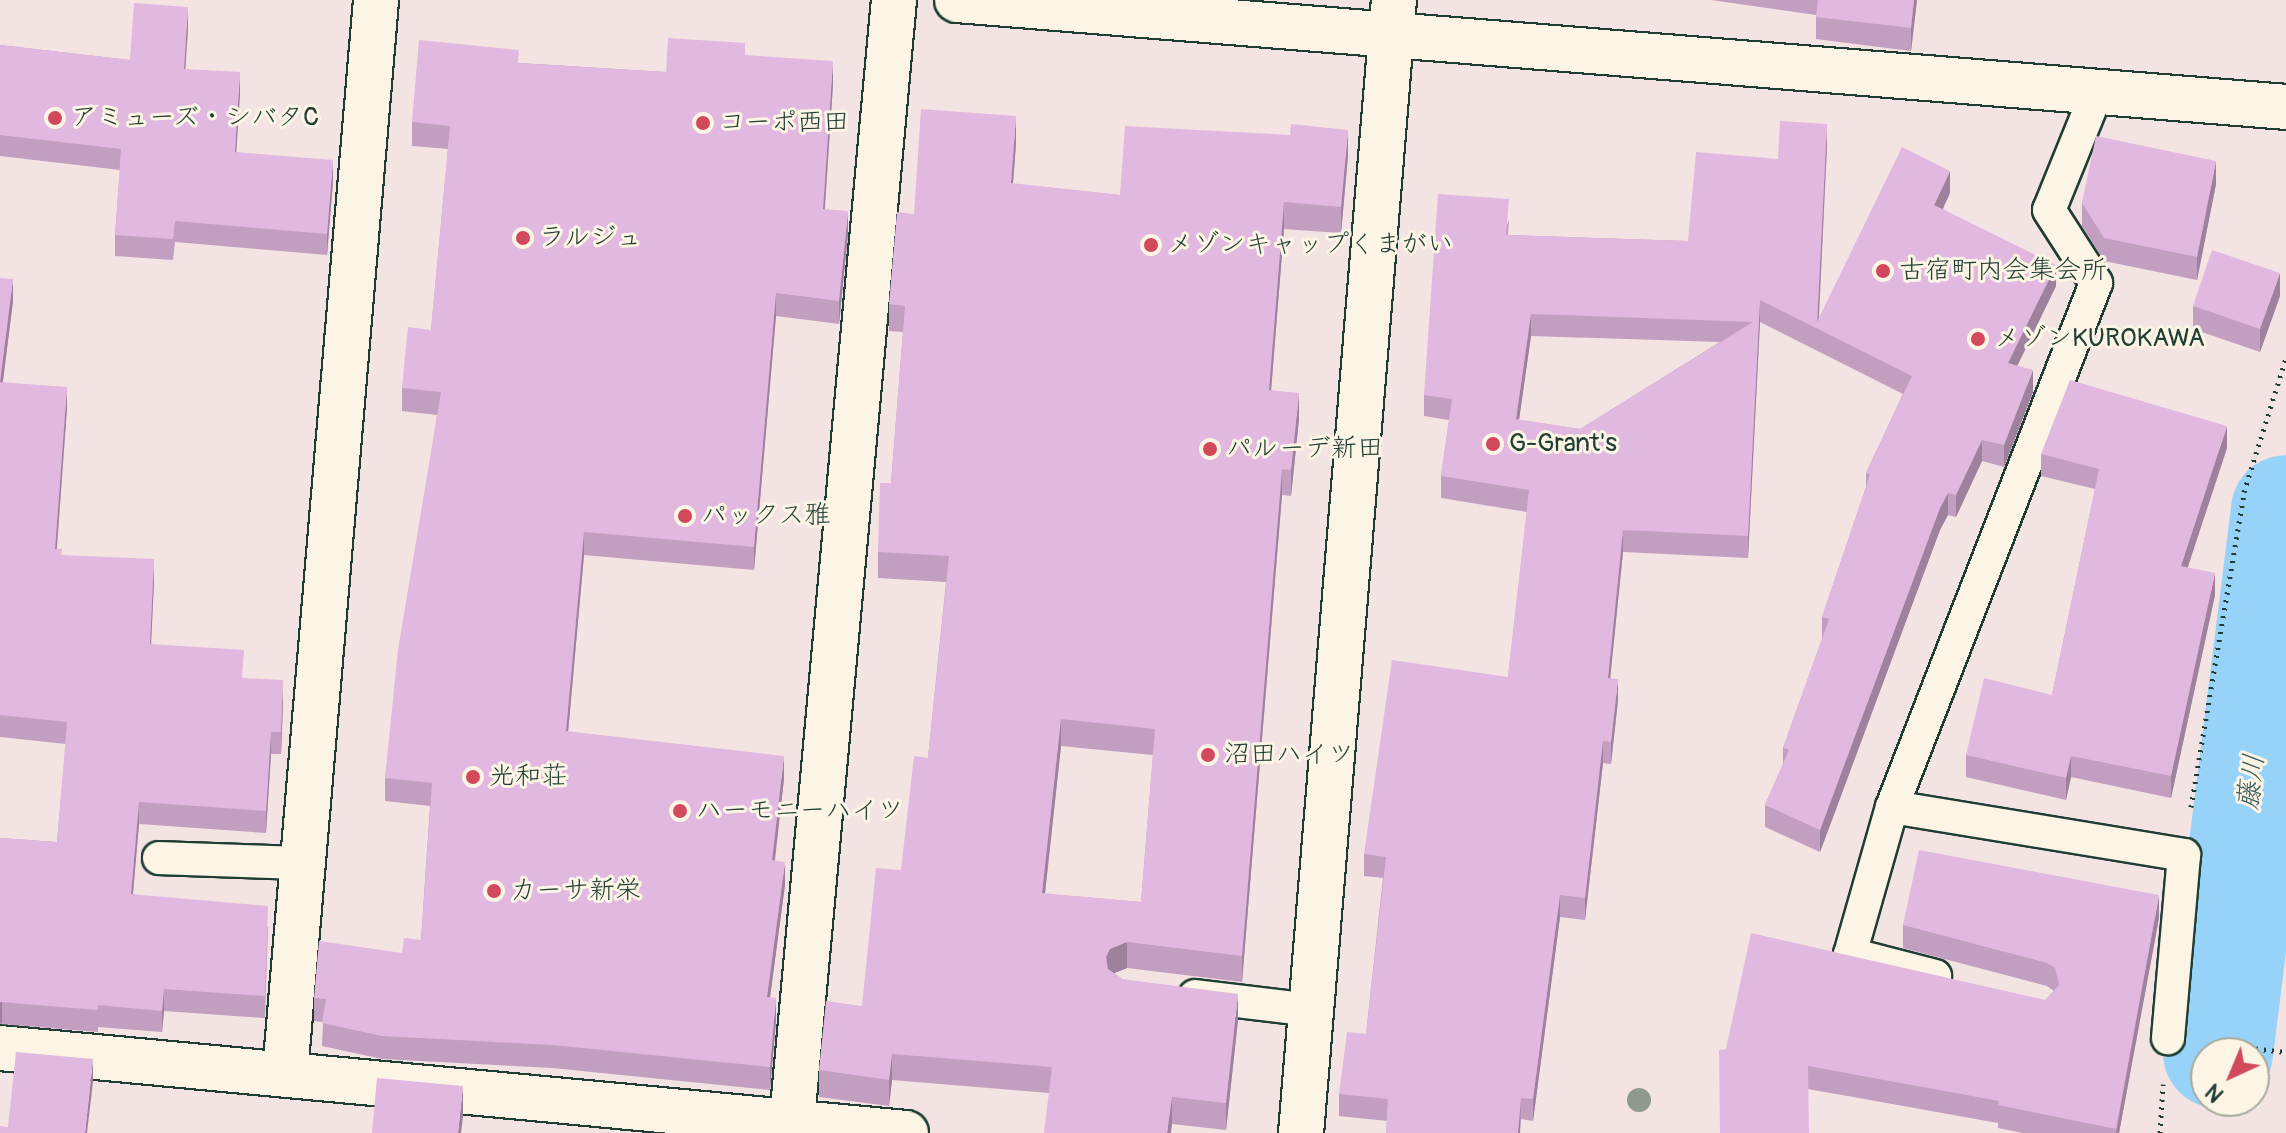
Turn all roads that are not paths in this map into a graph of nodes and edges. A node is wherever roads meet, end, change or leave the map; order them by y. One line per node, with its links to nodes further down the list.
1 (376, 0): 9 (street)
2 (894, 0): 16 (street)
3 (957, 0): 4 (street)
4 (1392, 17): 5 (street); 12 (street)
5 (2097, 92): 6 (street); 7 (lane)
6 (2286, 107)
7 (1892, 807): 10 (lane); 13 (lane)
8 (159, 858): 9 (lane)
9 (305, 863): 15 (street)
10 (1967, 985)
11 (1171, 993): 12 (lane)
12 (1311, 1010): 18 (street)
13 (2168, 1038)
14 (0, 1048): 15 (street)
15 (285, 1073): 16 (street)
16 (792, 1120): 17 (street)
17 (906, 1133)
18 (1301, 1133)

